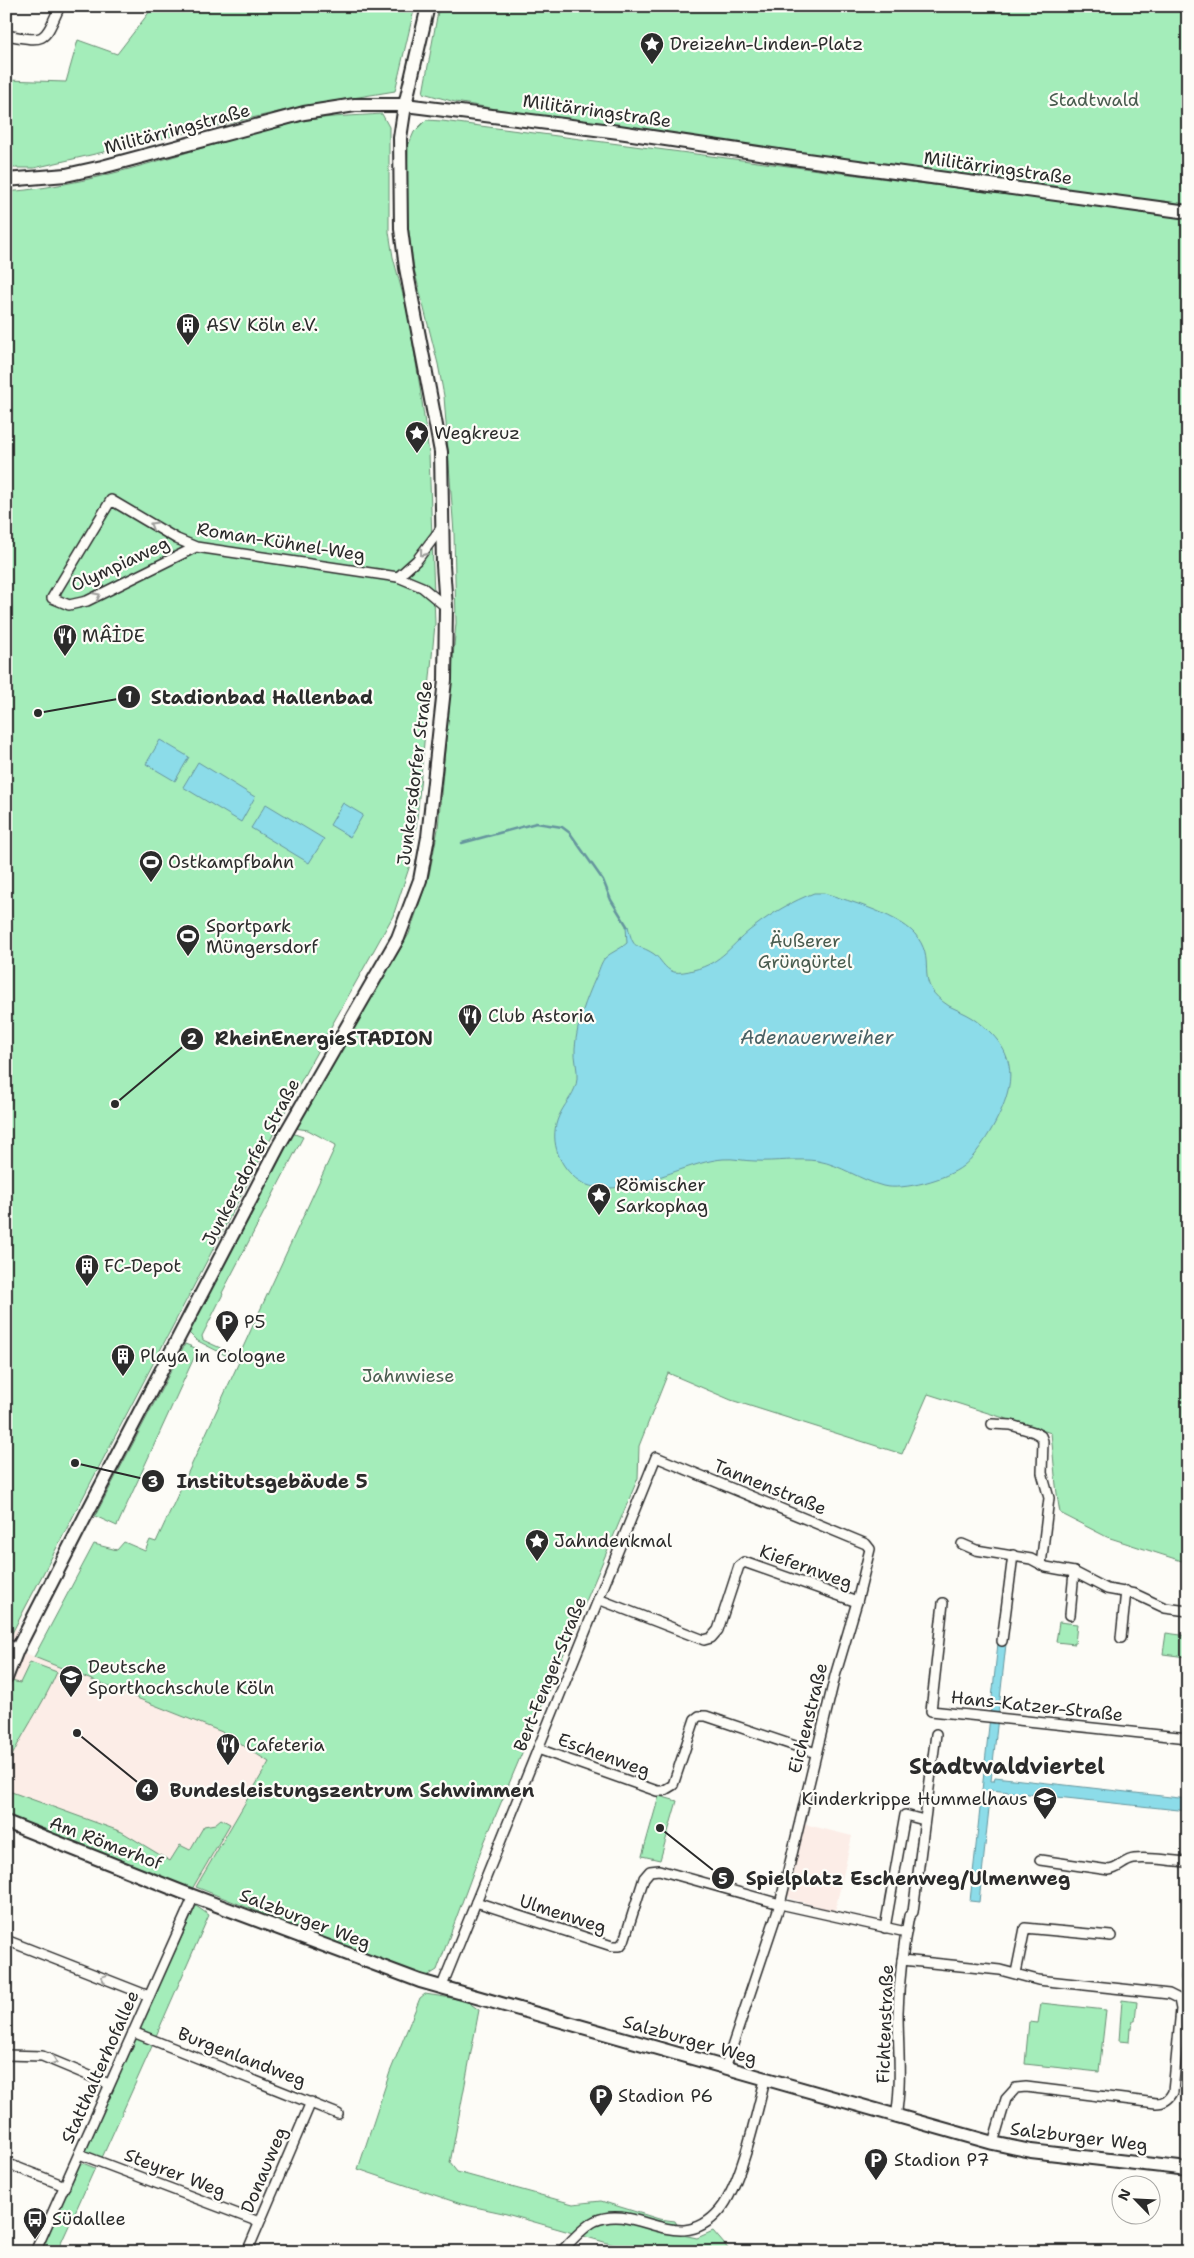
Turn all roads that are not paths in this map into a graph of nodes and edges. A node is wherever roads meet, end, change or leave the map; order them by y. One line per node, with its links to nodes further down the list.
1 (60, 6): 3 (street)
2 (428, 6): 4 (street, Junkersdorfer Straße)
3 (6, 35)
4 (405, 105): 5 (street, Militärringstraße); 6 (street, Militärringstraße); 8 (street, Junkersdorfer Straße)
5 (6, 180)
6 (1188, 212)
7 (111, 500): 9 (street, Roman-Kühnel-Weg, one-way to 7); 9 (street, Olympiaweg, one-way to 9)
8 (444, 524): 10 (street, one-way to 10); 11 (street, Junkersdorfer Straße)
9 (196, 547): 10 (street, Roman-Kühnel-Weg)
10 (398, 577): 11 (street, Roman-Kühnel-Weg)
11 (446, 607): 27 (street, Junkersdorfer Straße)
12 (992, 1424): 17 (street)
13 (656, 1457): 15 (street, Tannenstraße); 20 (street, Bert-Fenger-Straße)
14 (962, 1544): 16 (street)
15 (870, 1549): 21 (street, Eichenstraße)
16 (1013, 1555): 17 (street); 26 (street)
17 (1042, 1565): 18 (street)
18 (1074, 1572): 19 (street); 24 (street)
19 (1126, 1591): 23 (street); 25 (street)
20 (598, 1599): 21 (street, Kiefernweg); 31 (street, Bert-Fenger-Straße)
21 (857, 1602): 32 (street, Eichenstraße)
22 (943, 1603): 30 (street, Hans-Katzer-Straße)
23 (1188, 1611)
24 (1070, 1615)
25 (1121, 1638)
26 (1002, 1641)
27 (12, 1646): 28 (street, Junkersdorfer Straße)
28 (6, 1678)
29 (936, 1734): 33 (street, Fichtenstraße)
30 (1188, 1738)
31 (538, 1749): 32 (street, Eschenweg); 38 (street, Bert-Fenger-Straße)
32 (816, 1753): 39 (street, Eichenstraße)
33 (924, 1820): 40 (street); 41 (street, Fichtenstraße)
34 (6, 1822): 37 (street, Am Römerhof)
35 (1040, 1860): 36 (street)
36 (1188, 1862)
37 (194, 1896): 48 (street, Salzburger Weg); 49 (street, Statthalterhofallee)
38 (476, 1902): 39 (street, Ulmenweg); 48 (street, Bert-Fenger-Straße)
39 (780, 1904): 40 (street); 52 (street, Eichenstraße)
40 (885, 1928): 41 (street)
41 (906, 1932): 45 (street, Fichtenstraße)
42 (1112, 1936): 46 (street)
43 (6, 1940): 49 (street, one-way to 43)
44 (1188, 1957): 47 (street)
45 (902, 1960): 46 (street); 57 (street, Fichtenstraße)
46 (1016, 1973): 58 (street)
47 (1188, 1984)
48 (442, 1986): 52 (street, Salzburger Weg)
49 (149, 1996): 50 (street, Statthalterhofallee)
50 (133, 2032): 54 (street, Statthalterhofallee); 55 (street, Burgenlandweg)
51 (6, 2055): 54 (street, one-way to 54)
52 (725, 2068): 53 (street, Salzburger Weg)
53 (765, 2080): 57 (street, Salzburger Weg); 66 (street)
54 (109, 2084): 59 (street, Statthalterhofallee)
55 (311, 2102): 56 (street, Burgenlandweg); 63 (street, Donauweg)
56 (338, 2114)
57 (896, 2117): 58 (street, Salzburger Weg)
58 (993, 2144): 61 (street, Salzburger Weg)
59 (79, 2154): 62 (street, Statthalterhofallee); 63 (street, Steyrer Weg)
60 (6, 2163): 62 (street)
61 (1188, 2169)
62 (64, 2186): 64 (street, Statthalterhofallee)
63 (260, 2222): 65 (street, Donauweg)
64 (35, 2252)
65 (247, 2252)
66 (561, 2252)

